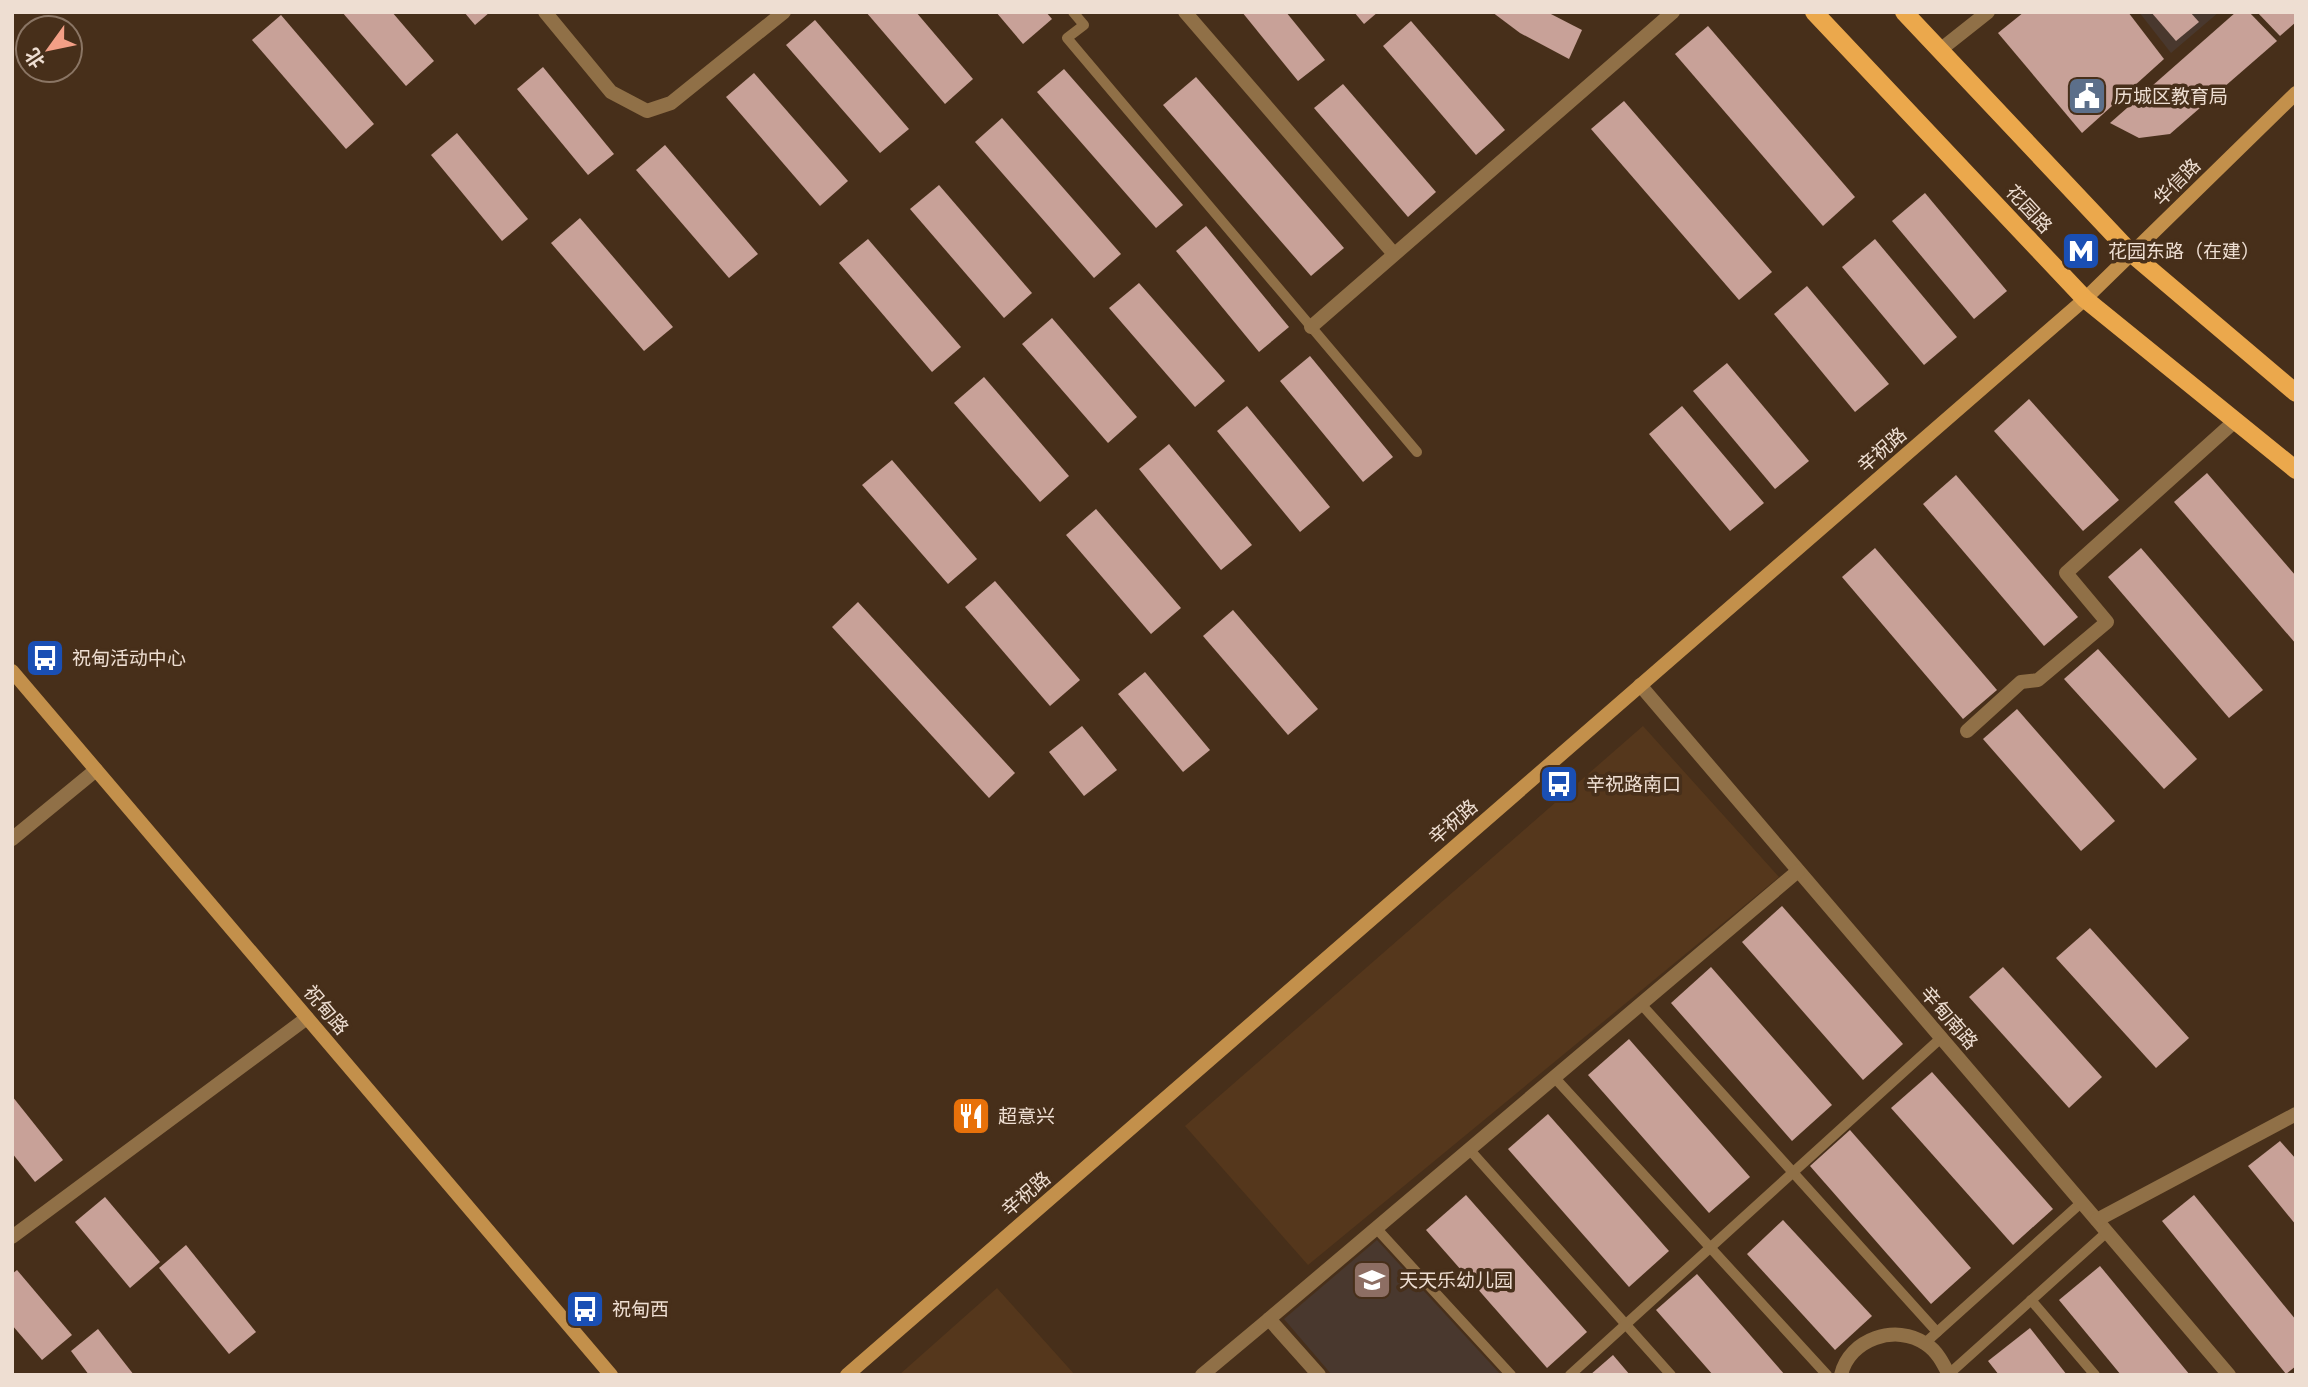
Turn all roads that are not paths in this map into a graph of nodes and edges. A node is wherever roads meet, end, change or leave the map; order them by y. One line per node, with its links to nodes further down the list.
1 (545, 12): 2 (street)
2 (784, 12)
3 (1073, 12): 14 (lane)
4 (1185, 12): 11 (street)
5 (1673, 12): 11 (street)
6 (1814, 12): 13 (main road, 花园路)
7 (1904, 12): 9 (main road)
8 (1989, 12): 9 (street)
9 (1940, 50): 12 (main road)
10 (2296, 93): 12 (main road, 华信路)
11 (1394, 254): 14 (street)
12 (2132, 254): 13 (main road, 华信路); 15 (main road)
13 (2085, 299): 16 (main road, 花园路); 20 (main road, 辛祝路)
14 (1311, 327): 17 (lane)
15 (2296, 393)
16 (2235, 421): 18 (main road, 花园路); 21 (street)
17 (1417, 452)
18 (2296, 470)
19 (12, 671): 22 (main road, 祝甸路)
20 (1640, 685): 24 (street, 辛甸南路); 44 (main road, 辛祝路)
21 (1968, 731)
22 (96, 770): 23 (street); 26 (main road, 祝甸路)
23 (12, 839)
24 (1798, 870): 25 (street); 27 (street, 辛甸南路)
25 (1641, 1004): 28 (street); 31 (lane)
26 (307, 1018): 36 (street); 43 (main road, 祝甸路)
27 (1941, 1038): 31 (lane); 32 (street, 辛甸南路)
28 (1555, 1077): 30 (street); 50 (lane)
29 (2296, 1114): 33 (street)
30 (1469, 1149): 34 (street); 39 (lane)
31 (1793, 1172): 39 (lane); 40 (lane)
32 (2082, 1202): 33 (street, 辛甸南路); 40 (lane)
33 (2097, 1220): 35 (street, 辛甸南路)
34 (1376, 1228): 38 (street); 47 (lane)
35 (2107, 1232): 37 (lane); 54 (street, 辛甸南路)
36 (12, 1237)
37 (2031, 1300): 42 (lane); 53 (lane)
38 (1269, 1319): 45 (street); 46 (street)
39 (1626, 1324): 48 (lane); 49 (lane)
40 (1937, 1332): 41 (lane)
41 (1925, 1343): 42 (street); 51 (street)
42 (1952, 1371): 52 (lane)
43 (611, 1375)
44 (847, 1375)
45 (1202, 1375)
46 (1319, 1375)
47 (1511, 1375)
48 (1570, 1375)
49 (1671, 1375)
50 (1827, 1375)
51 (1841, 1375)
52 (1968, 1375)
53 (2095, 1375)
54 (2229, 1375)

